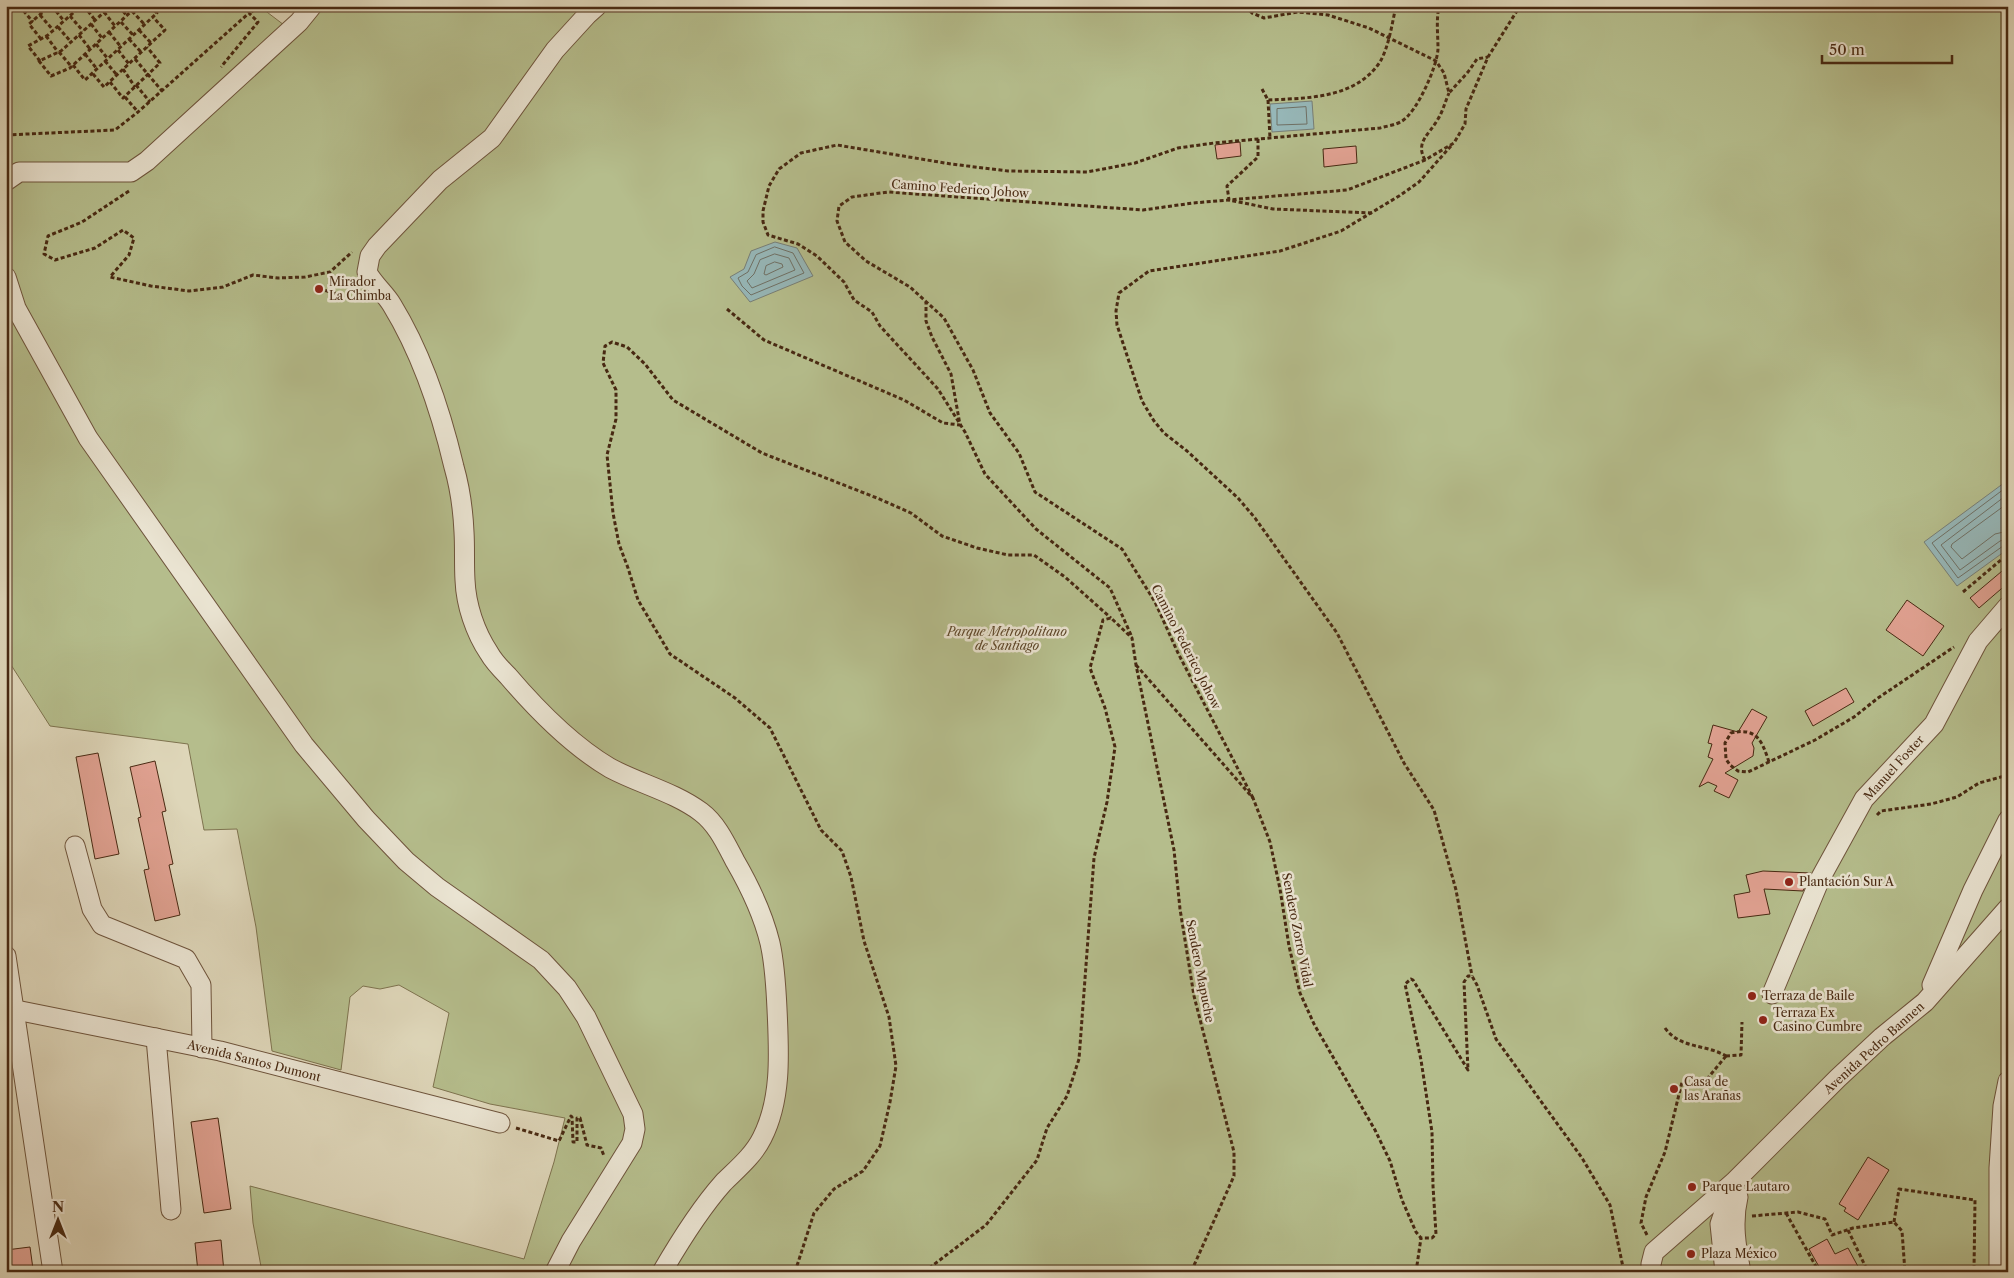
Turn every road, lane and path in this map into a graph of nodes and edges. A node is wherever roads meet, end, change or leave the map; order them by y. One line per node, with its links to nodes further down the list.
1 (26, 6): 24 (path)
2 (36, 6): 19 (path)
3 (51, 6): 19 (path); 25 (path)
4 (72, 6): 16 (path)
5 (82, 6): 16 (path); 23 (path)
6 (119, 6): 21 (path)
7 (137, 6): 17 (path)
8 (150, 6): 22 (path)
9 (312, 6): 78 (street)
10 (597, 6): 128 (street)
11 (1246, 6): 41 (path)
12 (1396, 6): 41 (path)
13 (1439, 6): 55 (path)
14 (1520, 6): 51 (path)
15 (108, 7): 18 (path)
16 (76, 11): 20 (path)
17 (132, 11): 21 (path); 28 (path)
18 (104, 12): 23 (path); 29 (path)
19 (41, 14): 24 (path); 31 (path)
20 (70, 16): 25 (path); 33 (path)
21 (127, 16): 26 (path)
22 (153, 17): 28 (path); 43 (path)
23 (95, 20): 27 (path)
24 (33, 22): 39 (path)
25 (64, 22): 30 (path)
26 (121, 22): 29 (path); 36 (path)
27 (91, 24): 33 (path); 38 (path)
28 (145, 25): 32 (path)
29 (115, 26): 34 (path)
30 (58, 27): 31 (path); 42 (path)
31 (53, 30): 37 (path)
32 (139, 30): 36 (path); 43 (path)
33 (83, 31): 35 (path)
34 (109, 32): 38 (path); 46 (path)
35 (78, 35): 42 (path); 47 (path)
36 (133, 35): 40 (path)
37 (46, 36): 39 (path); 48 (path)
38 (102, 38): 44 (path)
39 (41, 39): 53 (path)
40 (129, 39): 46 (path); 49 (path)
41 (1388, 39): 55 (path); 70 (path)
42 (70, 42): 48 (path)
43 (152, 43): 45 (path)
44 (96, 44): 47 (path); 54 (path)
45 (147, 47): 49 (path); 61 (path)
46 (119, 48): 54 (path); 56 (path)
47 (90, 49): 50 (path)
48 (59, 52): 53 (path); 57 (path)
49 (141, 52): 52 (path)
50 (85, 54): 57 (path); 58 (path)
51 (1488, 57): 68 (path); 76 (path)
52 (135, 58): 56 (path); 61 (path)
53 (40, 60): 57 (path)
54 (107, 60): 58 (path); 62 (path)
55 (1436, 61): 68 (path); 74 (path)
56 (129, 64): 59 (path)
57 (72, 66): 60 (path)
58 (97, 69): 60 (path)
59 (123, 70): 62 (path); 65 (path)
60 (93, 74): 64 (path)
61 (148, 74): 65 (path); 67 (path)
62 (117, 75): 64 (path)
63 (215, 75): 67 (path)
64 (110, 82): 69 (path)
65 (136, 86): 69 (path); 71 (path)
66 (1262, 90): 70 (path)
67 (162, 91): 71 (path)
68 (1449, 93): 77 (path)
69 (125, 97): 72 (path)
70 (1268, 100): 74 (path)
71 (150, 102): 72 (path)
72 (138, 112): 73 (path)
73 (6, 135)
74 (1270, 138): 75 (path)
75 (1258, 139): 80 (path); 88 (path)
76 (1454, 143): 77 (path, Camino Federico Johow); 81 (path)
77 (1425, 160): 80 (path, Camino Federico Johow)
78 (6, 181)
79 (135, 186): 82 (path)
80 (1228, 200): 81 (path); 86 (path, Camino Federico Johow)
81 (1372, 213): 104 (path)
82 (355, 250)
83 (6, 277): 115 (street)
84 (319, 289): 85 (path)
85 (339, 294)
86 (926, 302): 88 (path); 98 (path, Camino Federico Johow)
87 (727, 308): 88 (path)
88 (960, 425): 93 (path)
89 (2008, 554): 90 (path)
90 (1963, 592)
91 (2008, 606): 94 (street, Manuel Foster)
92 (1111, 618): 93 (path); 129 (path); 130 (path)
93 (1132, 638): 95 (path)
94 (1978, 641): 96 (path); 99 (street, Manuel Foster)
95 (1136, 666): 98 (path, Sendero Zorro Vidal); 131 (path, Sendero Mapuche)
96 (1769, 762): 96 (path)
97 (2008, 774): 99 (path)
98 (1253, 798): 123 (path, Sendero Zorro Vidal)
99 (1852, 819): 105 (street, Manuel Foster)
100 (2008, 820): 106 (street)
101 (75, 846): 111 (street)
102 (2008, 908): 106 (street, Avenida Pedro Bannen)
103 (6, 956): 107 (street)
104 (1472, 976): 123 (path); 133 (path)
105 (1772, 994)
106 (1925, 1002): 116 (street, Avenida Pedro Bannen)
107 (10, 1009): 110 (street, Avenida Santos Dumont); 126 (street)
108 (1742, 1022): 112 (path)
109 (1664, 1028): 112 (path)
110 (156, 1038): 111 (street, Avenida Santos Dumont); 117 (street)
111 (202, 1048): 114 (street, Avenida Santos Dumont)
112 (1726, 1056): 125 (path)
113 (2008, 1081): 141 (street)
114 (500, 1123): 115 (path)
115 (611, 1178): 127 (street)
116 (1739, 1183): 121 (street, Avenida Pedro Bannen); 124 (street, Avenida Pedro Bannen); 136 (street)
117 (171, 1210)
118 (1786, 1213): 119 (path); 122 (path); 137 (path)
119 (1755, 1216)
120 (1894, 1222): 122 (path); 139 (path); 140 (path)
121 (1683, 1227): 124 (street); 125 (street, Avenida Pedro Bannen)
122 (1848, 1230): 138 (path)
123 (1422, 1238): 132 (path)
124 (1721, 1244): 135 (street, Avenida Pedro Bannen)
125 (1654, 1252): 134 (street)
126 (53, 1272)
127 (555, 1272)
128 (662, 1272)
129 (795, 1272)
130 (924, 1272)
131 (1191, 1272)
132 (1416, 1272)
133 (1624, 1272)
134 (1651, 1272)
135 (1725, 1272)
136 (1741, 1272)
137 (1818, 1272)
138 (1868, 1272)
139 (1905, 1272)
140 (1966, 1272)
141 (2000, 1272)

